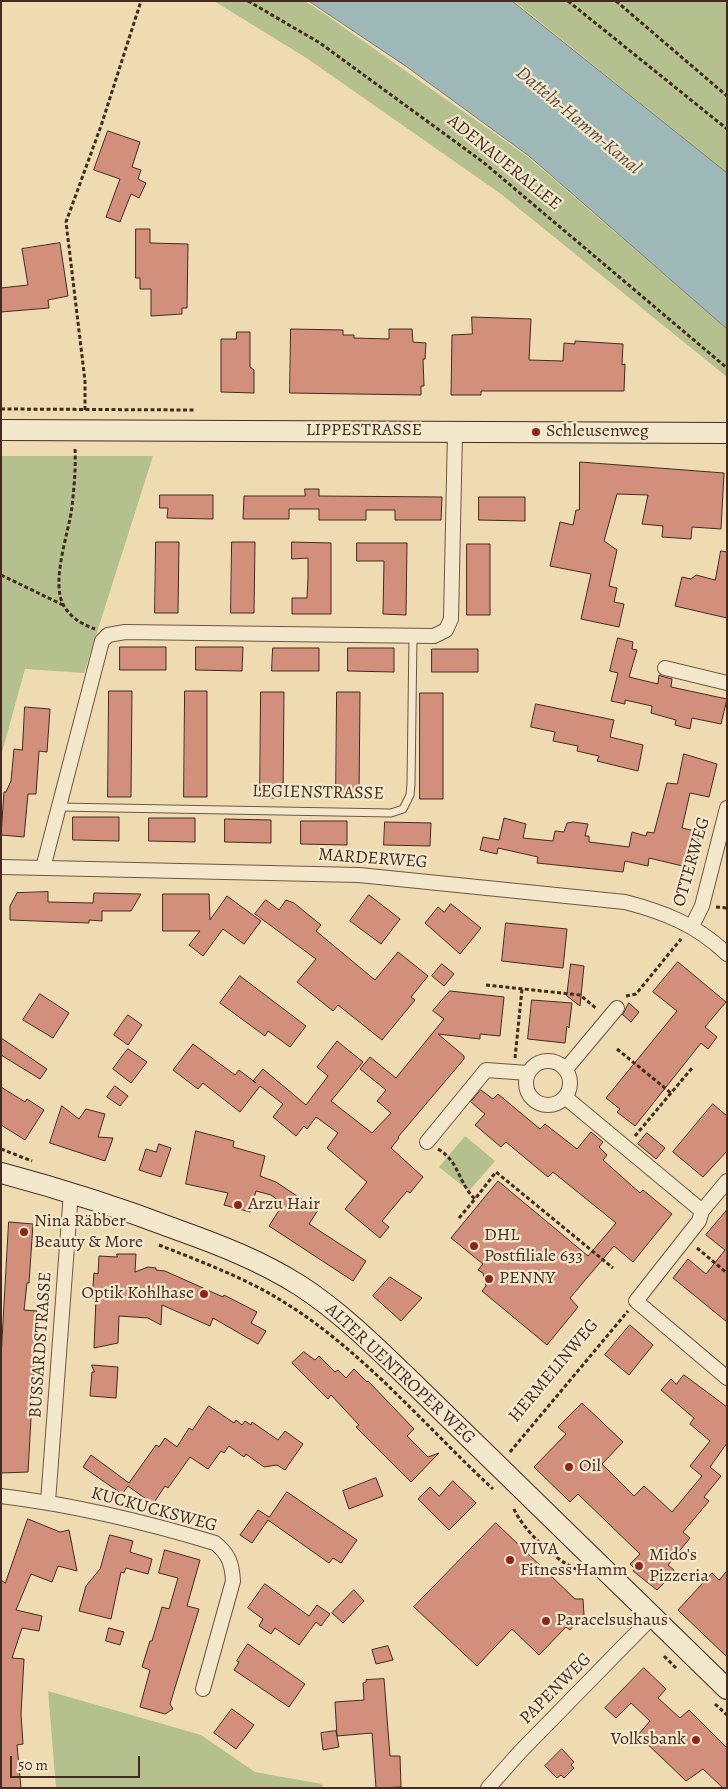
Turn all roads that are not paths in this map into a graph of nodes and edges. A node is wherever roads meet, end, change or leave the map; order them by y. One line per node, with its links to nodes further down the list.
1 (1, 430): 2 (street, LIPPESTRASSE)
2 (455, 432): 3 (street, LIPPESTRASSE); 4 (street)
3 (727, 433)
4 (413, 636): 7 (street); 7 (lane, LEGIENSTRASSE)
5 (665, 668): 6 (street)
6 (727, 683)
7 (58, 807): 10 (street)
8 (727, 808): 11 (street, OTTERWEG)
9 (1, 867): 10 (street, MARDERWEG)
10 (43, 868): 11 (street, MARDERWEG)
11 (692, 926): 12 (street, MARDERWEG)
12 (727, 954)
13 (612, 1013): 14 (street)
14 (566, 1069): 15 (street); 16 (street)
15 (528, 1073): 16 (street); 17 (street)
16 (564, 1097): 21 (street)
17 (427, 1142)
18 (1, 1173): 20 (street, ALTER UENTROPER WEG)
19 (727, 1181): 21 (street)
20 (71, 1192): 24 (street, BUSSARDSTRASSE); 25 (street, ALTER UENTROPER WEG)
21 (702, 1212): 22 (street)
22 (727, 1378)
23 (1, 1496): 24 (street)
24 (48, 1502): 26 (street, KUCKUCKSWEG)
25 (652, 1617): 27 (street, ALTER UENTROPER WEG); 28 (street, PAPENWEG)
26 (203, 1690)
27 (720, 1696)
28 (488, 1788)

